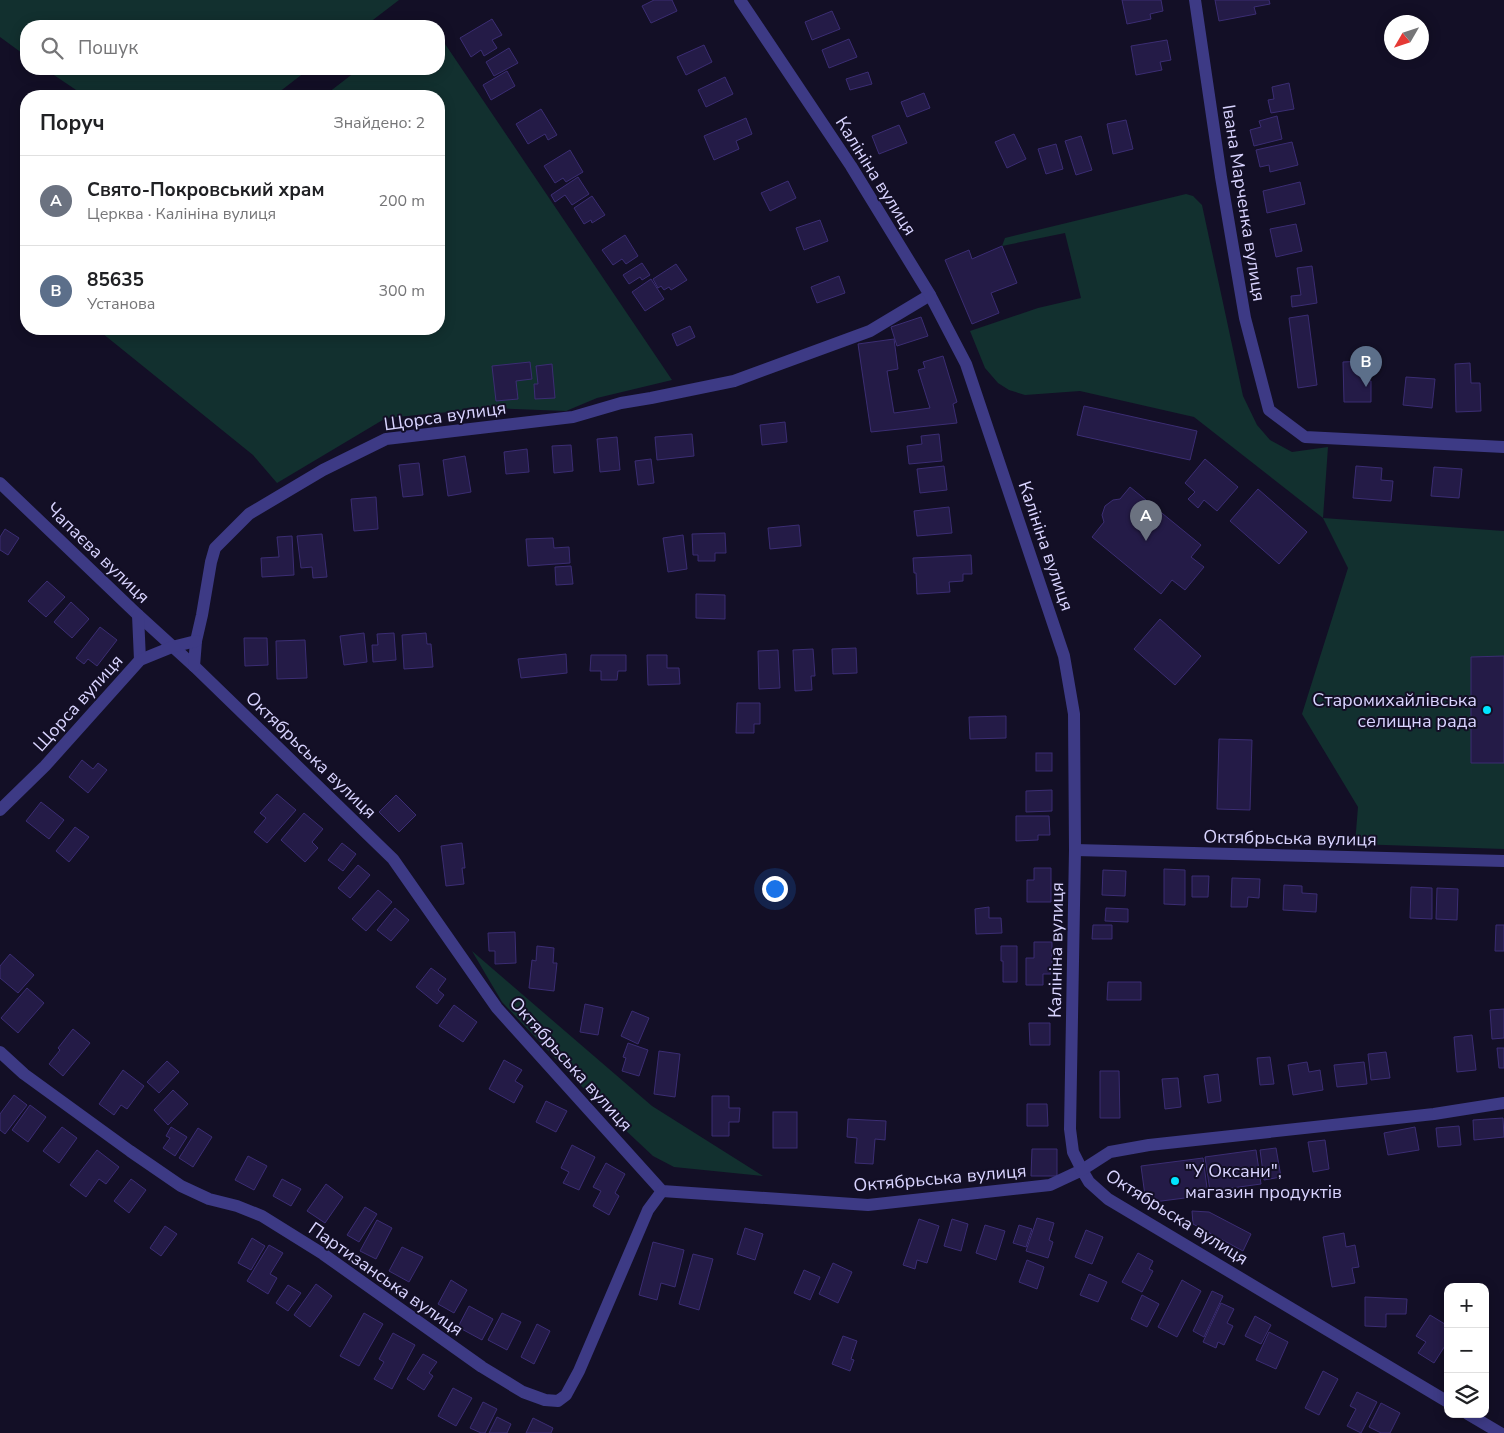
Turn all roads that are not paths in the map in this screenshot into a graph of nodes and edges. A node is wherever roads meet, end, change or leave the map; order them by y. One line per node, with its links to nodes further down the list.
1 (740, 0): 3 (street, Калініна вулиця)
2 (1195, 0): 4 (street, Івана Марченка вулиця)
3 (930, 295): 7 (street, Щорса вулиця); 12 (street, Калініна вулиця)
4 (1504, 447)
5 (0, 484): 6 (street, Чапаєва вулиця)
6 (138, 615): 8 (street, Чапаєва вулиця); 9 (street)
7 (196, 641): 8 (street, Щорса вулиця); 10 (street)
8 (172, 647): 9 (street, Щорса вулиця); 10 (street, Октябрьська вулиця)
9 (140, 660): 11 (street, Щорса вулиця)
10 (194, 666): 17 (street, Октябрьська вулиця)
11 (0, 810)
12 (1075, 850): 13 (street, Октябрьська вулиця); 16 (street, Калініна вулиця)
13 (1504, 861)
14 (0, 1052): 17 (street, Партизанська вулиця)
15 (1504, 1104): 16 (street, Октябрьска вулиця)
16 (1082, 1170): 17 (street, Октябрьська вулиця); 18 (street, Октябрьска вулиця)
17 (662, 1191)
18 (1444, 1400)
19 (1475, 1418): 20 (street)
20 (1500, 1433)

